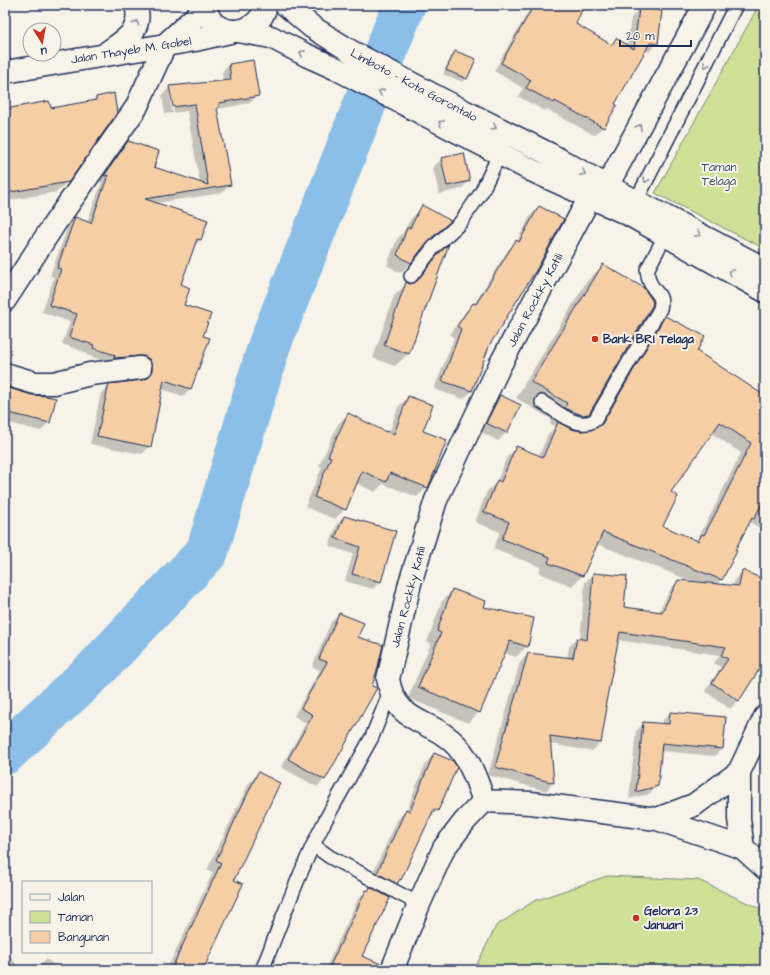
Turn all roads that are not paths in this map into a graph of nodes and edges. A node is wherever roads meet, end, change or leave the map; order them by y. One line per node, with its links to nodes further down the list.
1 (136, 5): 9 (main road, one-way to 1)
2 (266, 5): 7 (main road)
3 (286, 5): 12 (main road, Limboto - Kota Gorontalo, one-way to 12)
4 (705, 5): 12 (main road, Jalan Rockky Katili, one-way to 4)
5 (736, 5): 13 (lane, one-way to 13)
6 (206, 6): 7 (main road); 8 (main road)
7 (236, 31): 8 (main road, Jalan Thayeb M. Gobel); 11 (main road, one-way to 7)
8 (165, 45): 9 (main road, Jalan Thayeb M. Gobel); 18 (main road)
9 (103, 55): 10 (main road, Jalan Thayeb M. Gobel)
10 (5, 72)
11 (500, 154): 12 (main road); 16 (lane)
12 (598, 191): 13 (main road); 14 (main road); 22 (main road, Jalan Rockky Katili)
13 (636, 201): 15 (main road, one-way to 15)
14 (666, 234): 17 (main road, one-way to 14); 21 (lane)
15 (765, 269)
16 (411, 276)
17 (765, 291)
18 (5, 300)
19 (140, 368): 20 (main road)
20 (5, 374)
21 (542, 402)
22 (390, 692): 26 (main road); 28 (lane)
23 (765, 717): 24 (main road)
24 (758, 744): 25 (main road)
25 (738, 772): 27 (main road); 29 (main road)
26 (484, 801): 27 (main road); 31 (main road)
27 (657, 819): 29 (main road)
28 (313, 845): 31 (lane); 32 (lane)
29 (743, 848): 30 (main road)
30 (765, 868)
31 (419, 904): 33 (main road)
32 (262, 970)
33 (392, 970)

